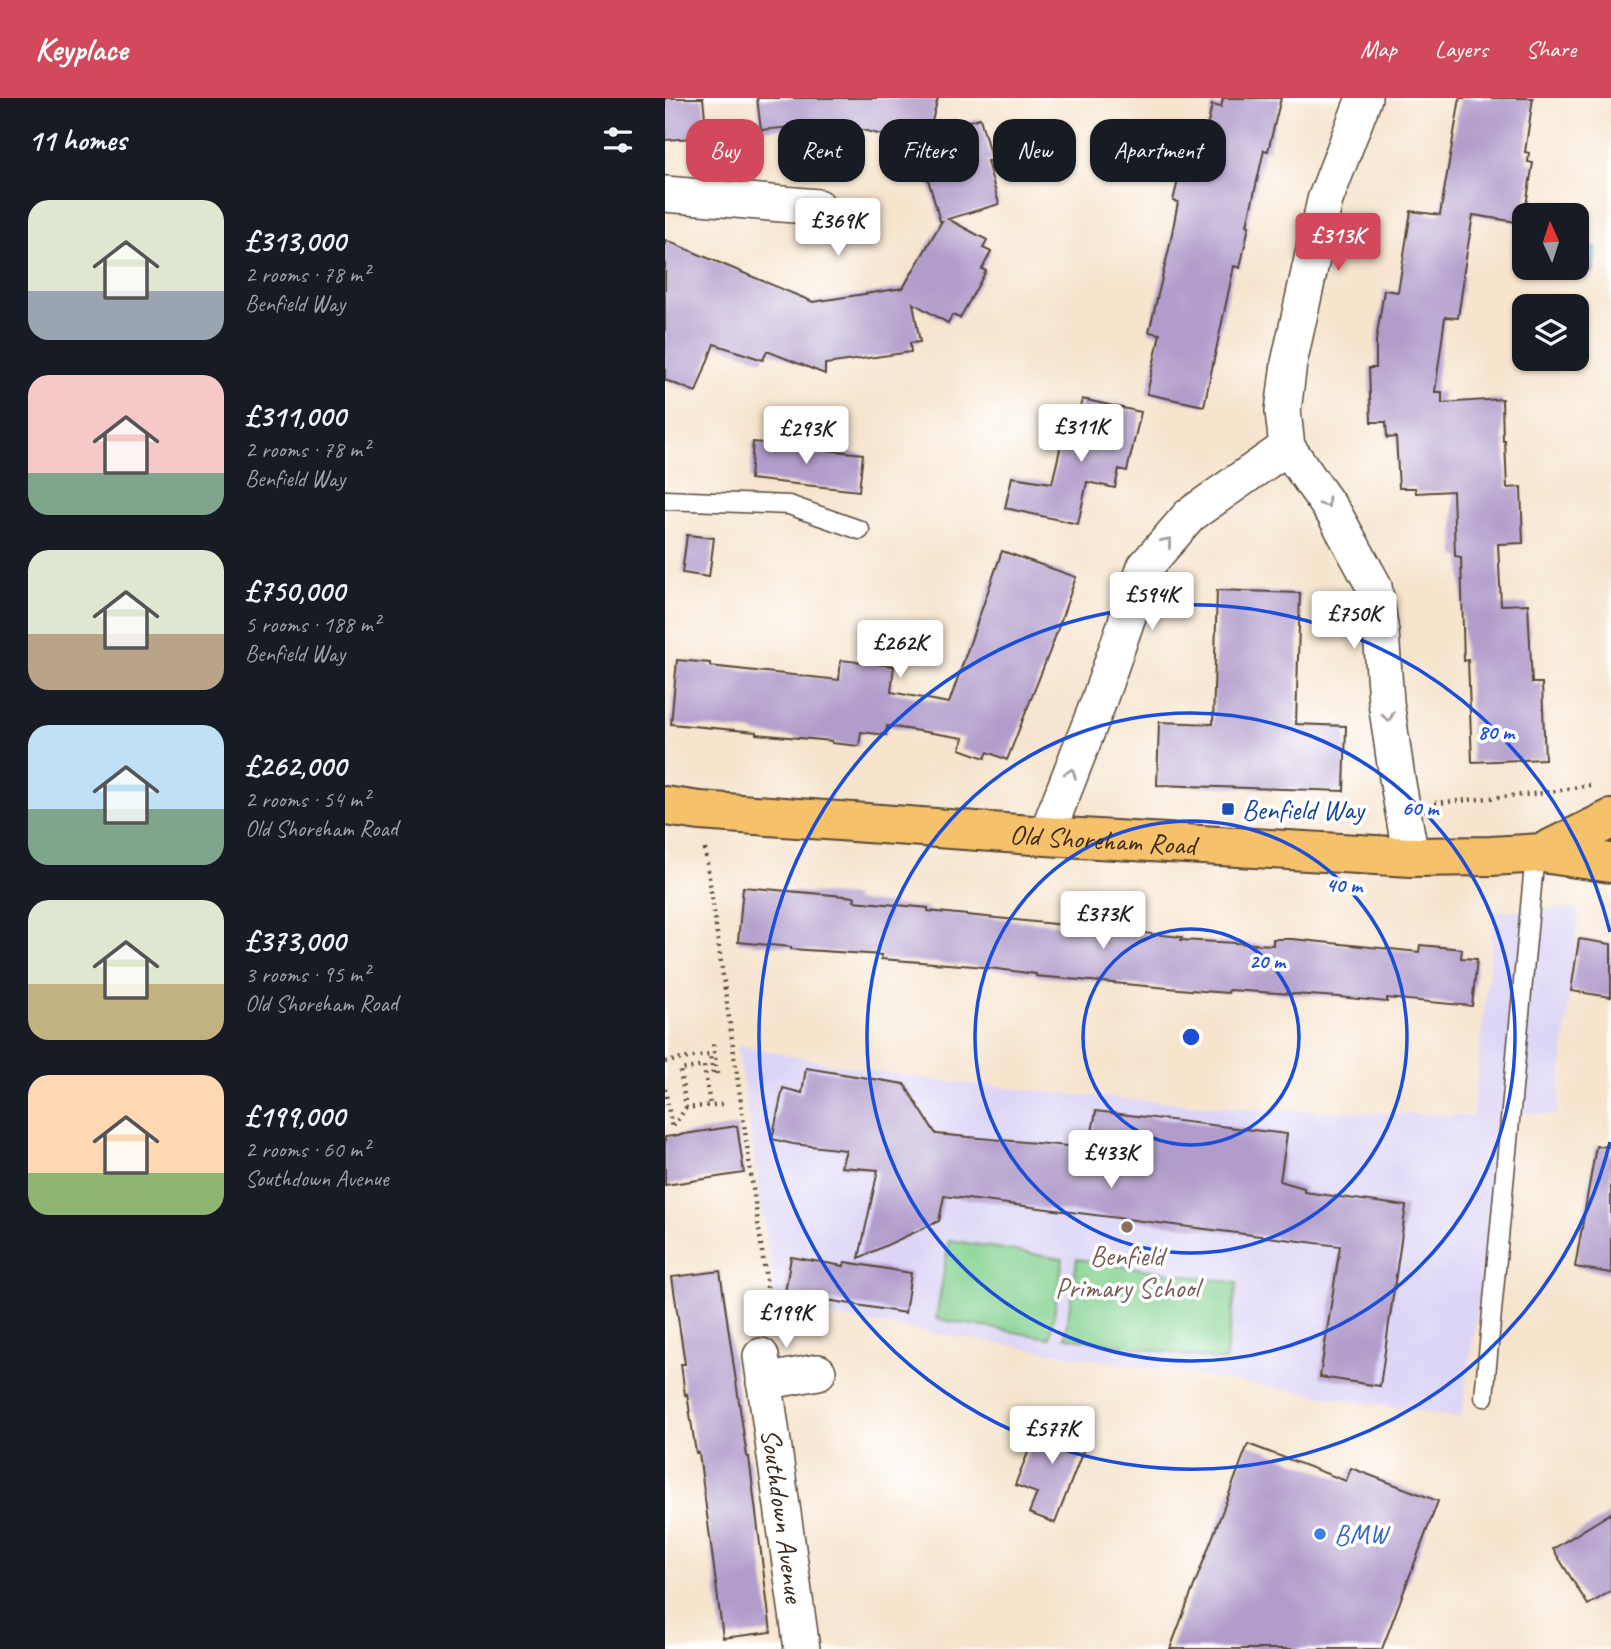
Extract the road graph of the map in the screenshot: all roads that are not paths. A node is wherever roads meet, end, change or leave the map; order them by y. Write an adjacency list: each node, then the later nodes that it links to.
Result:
1 (1364, 98): 4 (street)
2 (665, 194): 3 (street)
3 (818, 207)
4 (1287, 447): 9 (street, one-way to 4); 11 (street, one-way to 11)
5 (665, 500): 6 (lane)
6 (860, 530)
7 (683, 809): 9 (main road, Old Shoreham Road)
8 (1611, 819): 10 (main road, Old Shoreham Road)
9 (1046, 836): 11 (main road, Old Shoreham Road)
10 (1538, 853): 11 (main road, Old Shoreham Road); 12 (main road, Old Shoreham Road); 14 (lane)
11 (1411, 857)
12 (1611, 863)
13 (818, 1373): 15 (street, Southdown Avenue)
14 (1484, 1397)
15 (802, 1649)

